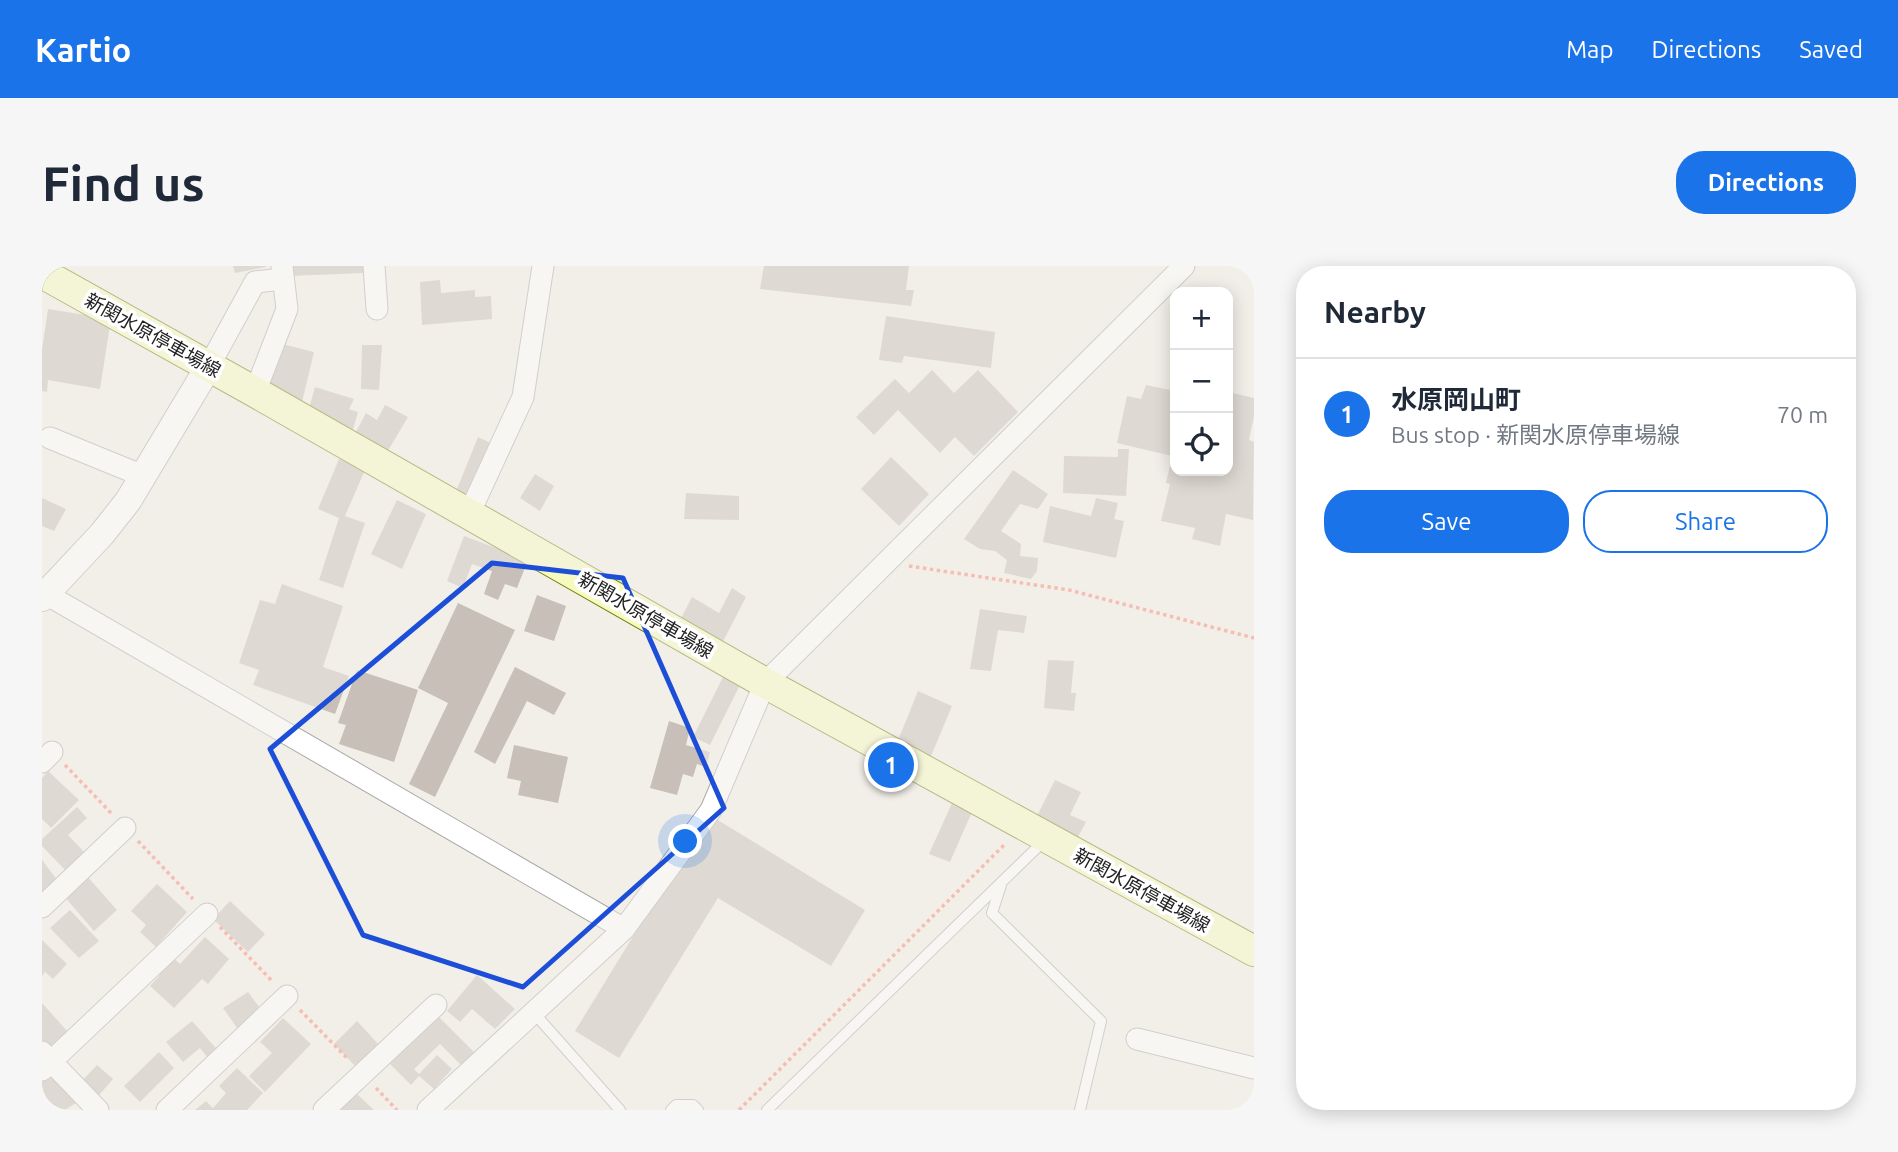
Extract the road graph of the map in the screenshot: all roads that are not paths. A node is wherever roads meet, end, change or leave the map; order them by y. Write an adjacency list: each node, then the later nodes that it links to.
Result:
1 (374, 266): 6 (street)
2 (543, 266): 11 (street)
3 (1184, 266): 13 (street)
4 (283, 272): 7 (street); 8 (street)
5 (42, 273): 7 (main road, 新関水原停車場線)
6 (377, 309)
7 (209, 366): 8 (main road, 新関水原停車場線); 10 (street)
8 (255, 392): 11 (main road, 新関水原停車場線)
9 (50, 438): 10 (street)
10 (143, 476): 12 (street)
11 (469, 514): 13 (main road, 新関水原停車場線)
12 (44, 596): 19 (street)
13 (765, 683): 15 (main road, 新関水原停車場線); 19 (street)
14 (125, 828): 17 (street)
15 (1035, 831): 16 (lane); 20 (main road, 新関水原停車場線)
16 (1002, 882): 34 (lane); 35 (lane)
17 (42, 907)
18 (207, 914): 25 (street)
19 (624, 929): 23 (street)
20 (1254, 951)
21 (287, 996): 28 (street)
22 (436, 1005): 29 (street)
23 (534, 1013): 30 (street); 31 (lane)
24 (1137, 1039): 26 (street)
25 (45, 1061): 27 (street)
26 (1254, 1068)
27 (98, 1110)
28 (167, 1110)
29 (324, 1110)
30 (428, 1110)
31 (620, 1110)
32 (671, 1110): 33 (lane)
33 (698, 1110)
34 (767, 1110)
35 (1080, 1110)

